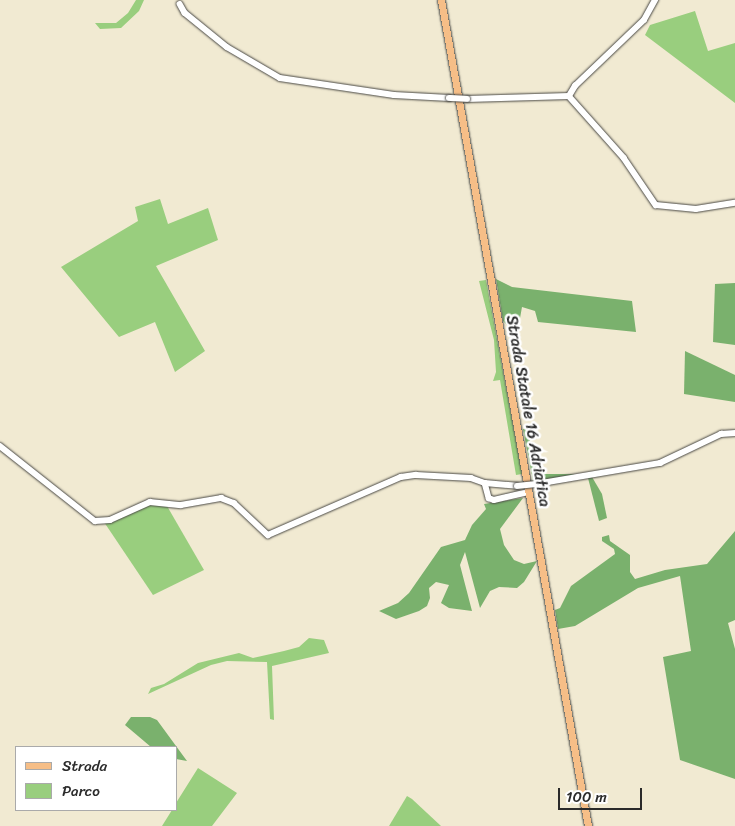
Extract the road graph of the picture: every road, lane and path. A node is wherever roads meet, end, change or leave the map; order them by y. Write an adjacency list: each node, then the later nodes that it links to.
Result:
1 (441, 0): 9 (main road, Strada Statale 16 Adriatica)
2 (655, 0): 4 (street)
3 (180, 4): 4 (street, bridge)
4 (569, 96): 5 (street)
5 (735, 203)
6 (735, 433): 8 (street, bridge)
7 (0, 446): 8 (street)
8 (485, 483): 9 (street)
9 (530, 494): 10 (main road, Strada Statale 16 Adriatica)
10 (588, 826)

